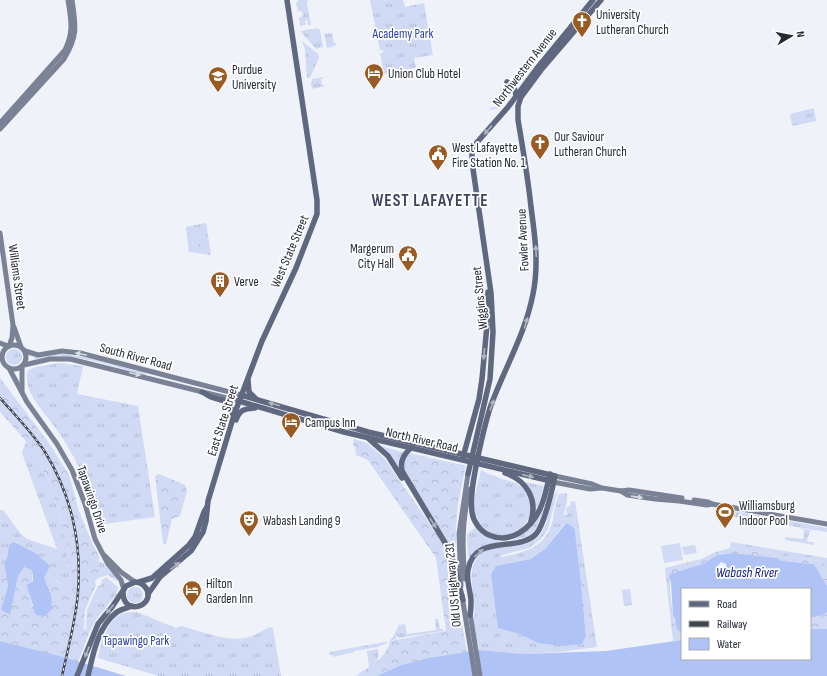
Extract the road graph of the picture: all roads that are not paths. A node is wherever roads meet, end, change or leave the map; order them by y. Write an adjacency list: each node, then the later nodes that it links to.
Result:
1 (287, 0): 16 (main road, West State Street)
2 (593, 0): 7 (main road, Northwestern Avenue)
3 (601, 0): 5 (main road, Northwestern Avenue)
4 (71, 3): 10 (main road); 11 (main road)
5 (536, 76): 9 (main road, Fowler Avenue)
6 (507, 82): 7 (main road)
7 (516, 95): 8 (main road, Northwestern Avenue)
8 (508, 107): 9 (main road); 12 (main road, Northwestern Avenue, one-way to 12)
9 (518, 114): 33 (main road, Fowler Avenue, one-way to 9)
10 (0, 123)
11 (0, 130)
12 (472, 148): 14 (main road, Wiggins Street)
13 (0, 233): 15 (main road, Williams Street)
14 (488, 274): 33 (main road, Wiggins Street); 35 (main road, one-way to 35)
15 (13, 325): 18 (main road, Williams Street); 19 (main road, Williams Street)
16 (262, 341): 23 (main road, East State Street)
17 (0, 343): 18 (main road)
18 (9, 346): 19 (main road); 20 (main road)
19 (23, 349): 21 (main road); 24 (main road, South River Road, one-way to 19)
20 (1, 356): 22 (main road)
21 (23, 366): 22 (main road); 24 (main road, South River Road, one-way to 24); 25 (main road, Tapawingo Drive)
22 (9, 368): 25 (main road, Tapawingo Drive)
23 (248, 378): 26 (main road, East State Street); 27 (main road)
24 (202, 388): 26 (main road, South River Road); 29 (main road)
25 (22, 391): 44 (main road, Tapawingo Drive)
26 (240, 398): 27 (main road, North River Road); 28 (main road, North River Road); 29 (main road, East State Street)
27 (258, 400): 32 (main road, North River Road, one-way to 27)
28 (258, 407): 30 (main road, North River Road); 31 (main road)
29 (234, 415): 31 (main road, East State Street)
30 (367, 438): 34 (main road, North River Road); 40 (main road)
31 (226, 440): 41 (main road, East State Street)
32 (417, 443): 34 (main road); 35 (main road, North River Road)
33 (478, 445): 37 (main road)
34 (411, 448): 35 (main road, North River Road); 40 (main road)
35 (463, 457): 36 (main road, North River Road); 38 (main road, North River Road)
36 (493, 468): 38 (main road, North River Road, one-way to 38); 42 (main road)
37 (471, 475): 39 (main road); 48 (main road, Old US Highway 231)
38 (552, 478): 42 (main road); 43 (main road, North River Road); 50 (main road, one-way to 38)
39 (472, 485): 42 (main road); 50 (main road, Old US Highway 231)
40 (420, 503): 48 (main road, one-way to 48)
41 (207, 507): 45 (main road, East State Street); 47 (main road, East State Street, one-way to 41)
42 (530, 523)
43 (827, 524)
44 (104, 556): 45 (main road, Tapawingo Drive); 46 (main road, Tapawingo Drive)
45 (137, 582): 46 (main road); 47 (main road)
46 (124, 591): 49 (main road); 51 (main road, one-way to 51)
47 (148, 594): 49 (main road)
48 (463, 600): 50 (main road, Old US Highway 231)
49 (132, 606): 51 (main road)
50 (469, 619): 54 (main road, Old US Highway 231); 55 (main road, Old US Highway 231)
51 (99, 629): 52 (main road, one-way to 52); 53 (main road)
52 (77, 676)
53 (88, 676)
54 (475, 676)
55 (480, 676)

